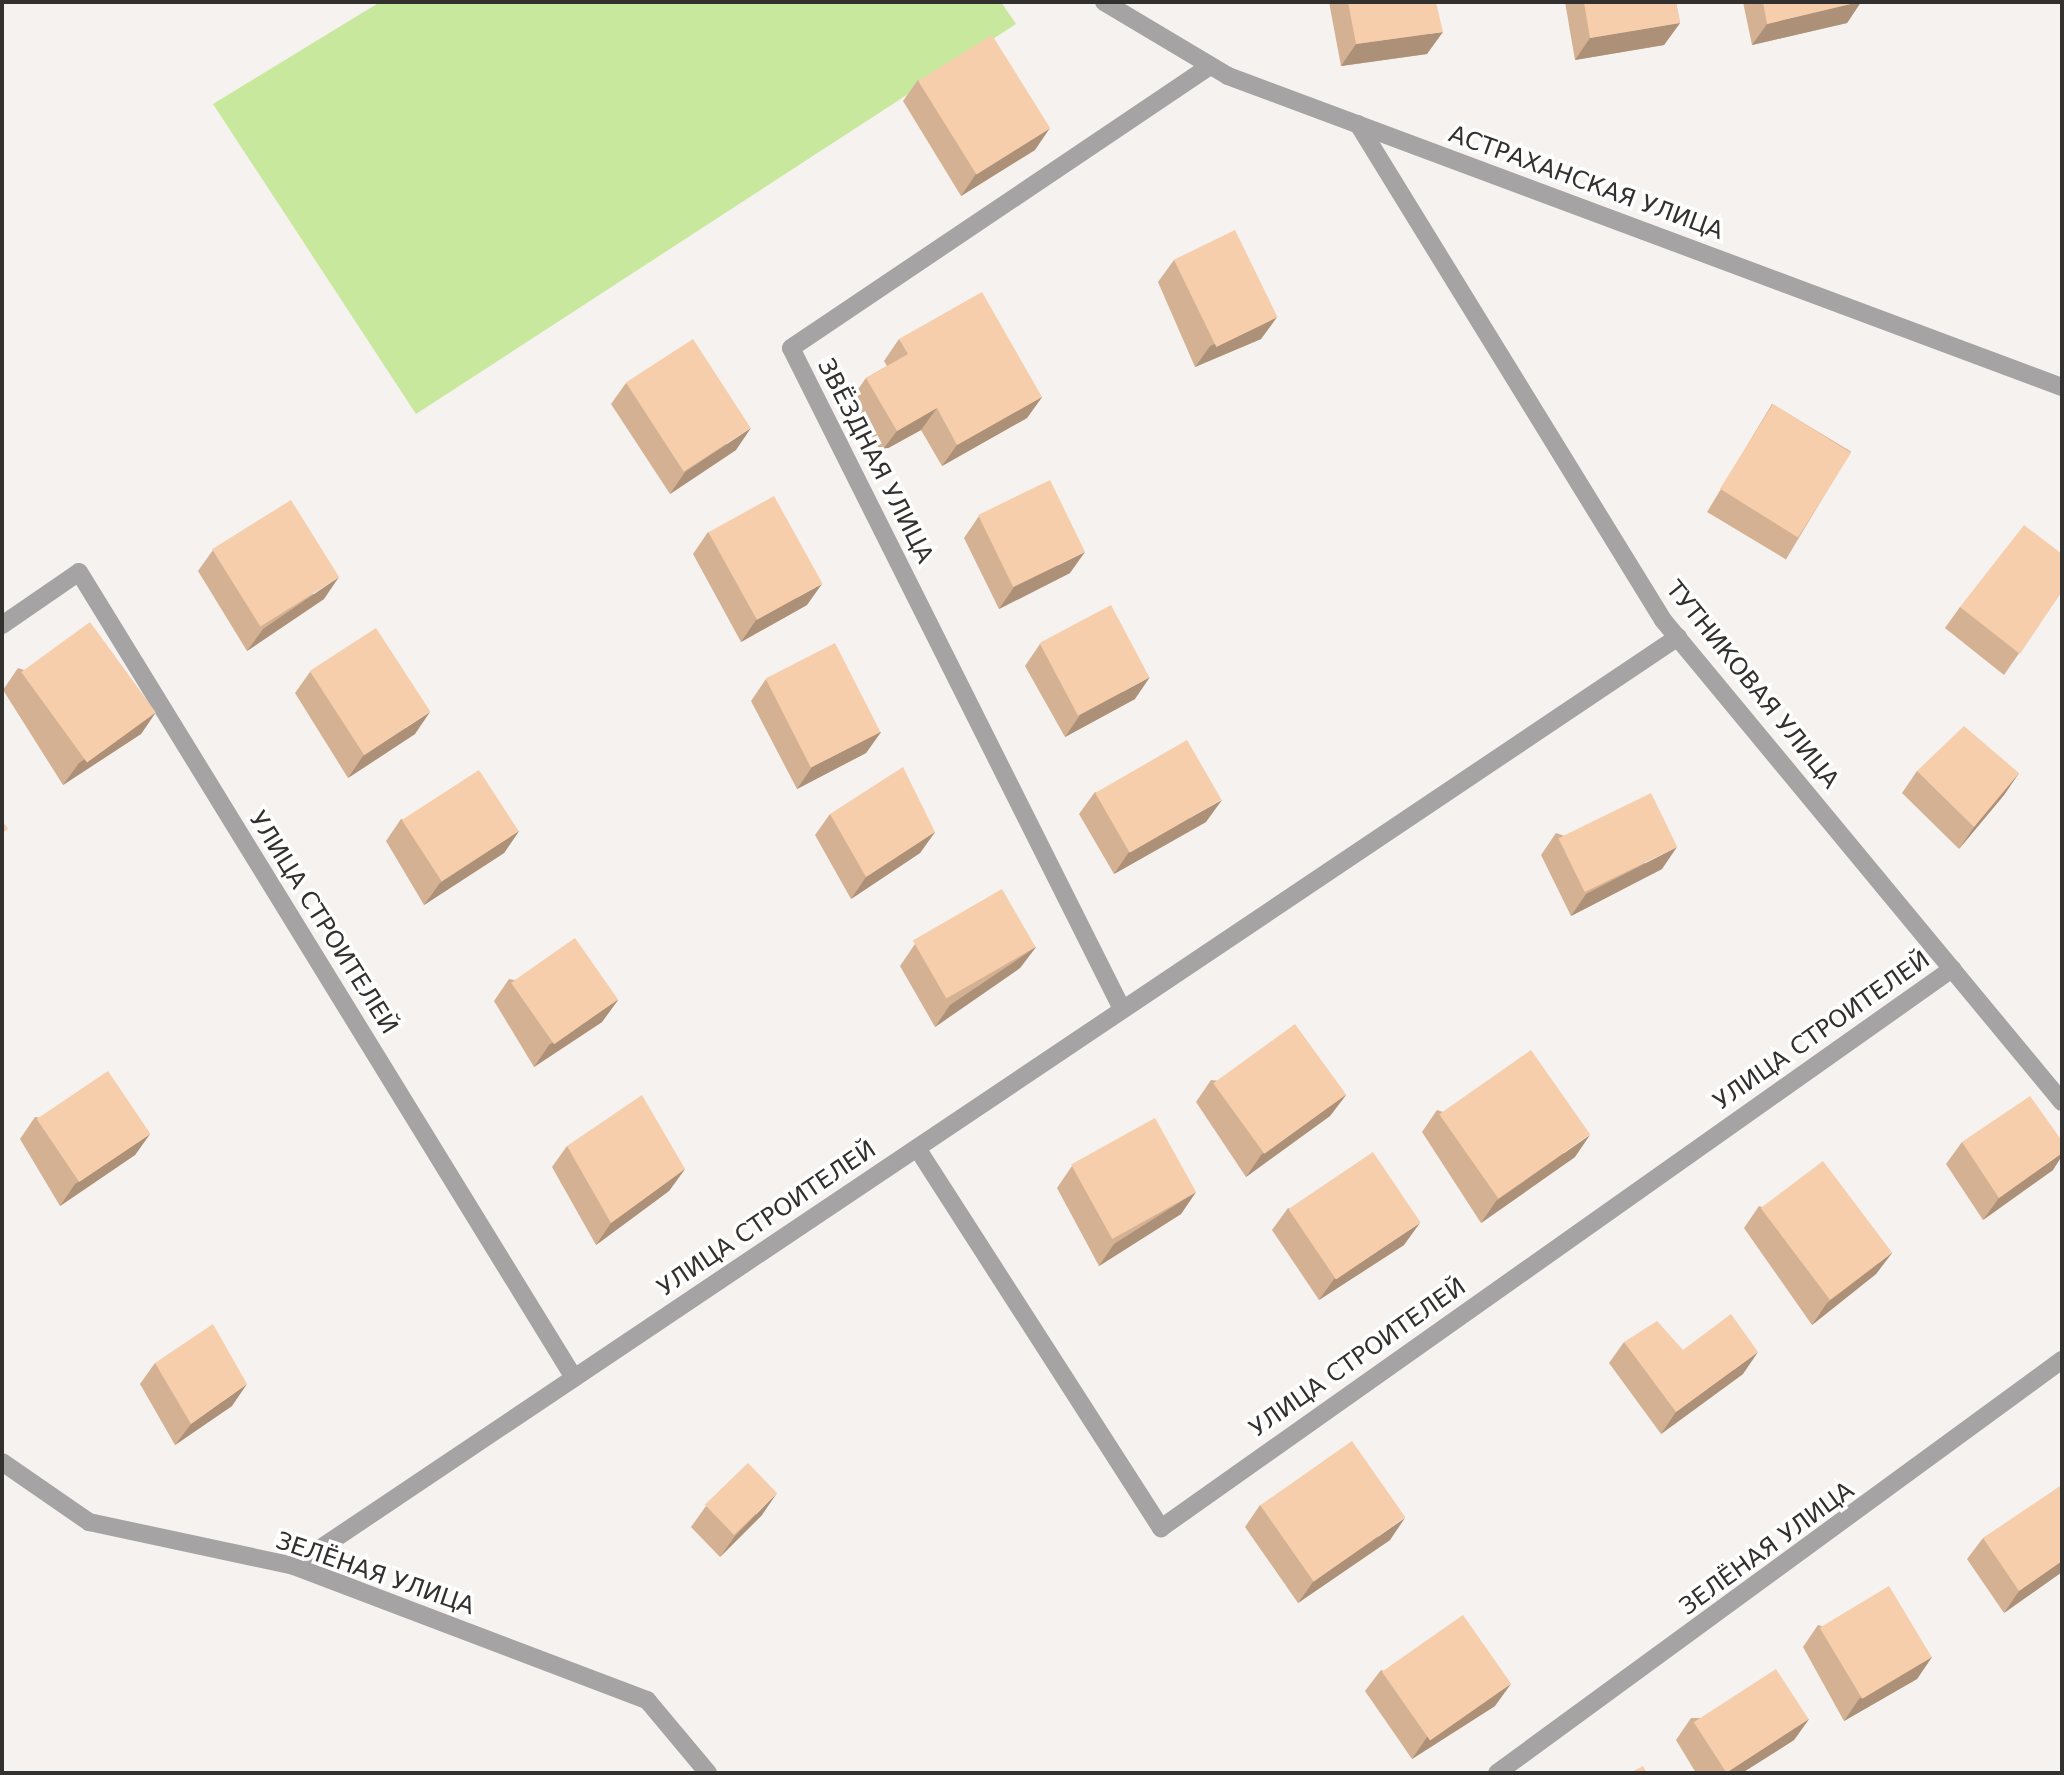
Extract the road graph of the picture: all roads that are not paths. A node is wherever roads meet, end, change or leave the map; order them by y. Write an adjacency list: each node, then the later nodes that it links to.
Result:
1 (1104, 2): 2 (street, АСТРАХАНСКАЯ УЛИЦА)
2 (1210, 66): 3 (street, АСТРАХАНСКАЯ УЛИЦА); 8 (street, ЗВЁЗДНАЯ УЛИЦА)
3 (1358, 124): 4 (street, АСТРАХАНСКАЯ УЛИЦА); 6 (street, ТУТНИКОВАЯ УЛИЦА)
4 (2062, 387)
5 (2, 625): 12 (street, УЛИЦА СТРОИТЕЛЕЙ)
6 (1678, 637): 7 (street, ТУТНИКОВАЯ УЛИЦА); 8 (street, УЛИЦА СТРОИТЕЛЕЙ)
7 (1952, 969): 9 (street, ТУТНИКОВАЯ УЛИЦА); 10 (street, УЛИЦА СТРОИТЕЛЕЙ)
8 (1122, 1009): 10 (street, УЛИЦА СТРОИТЕЛЕЙ)
9 (2062, 1102)
10 (917, 1148): 12 (street, УЛИЦА СТРОИТЕЛЕЙ)
11 (2062, 1360): 16 (street, ЗЕЛЁНАЯ УЛИЦА)
12 (574, 1378): 14 (street, УЛИЦА СТРОИТЕЛЕЙ)
13 (2, 1462): 14 (street, ЗЕЛЁНАЯ УЛИЦА)
14 (294, 1566): 15 (street, ЗЕЛЁНАЯ УЛИЦА)
15 (708, 1773)
16 (1497, 1773)

